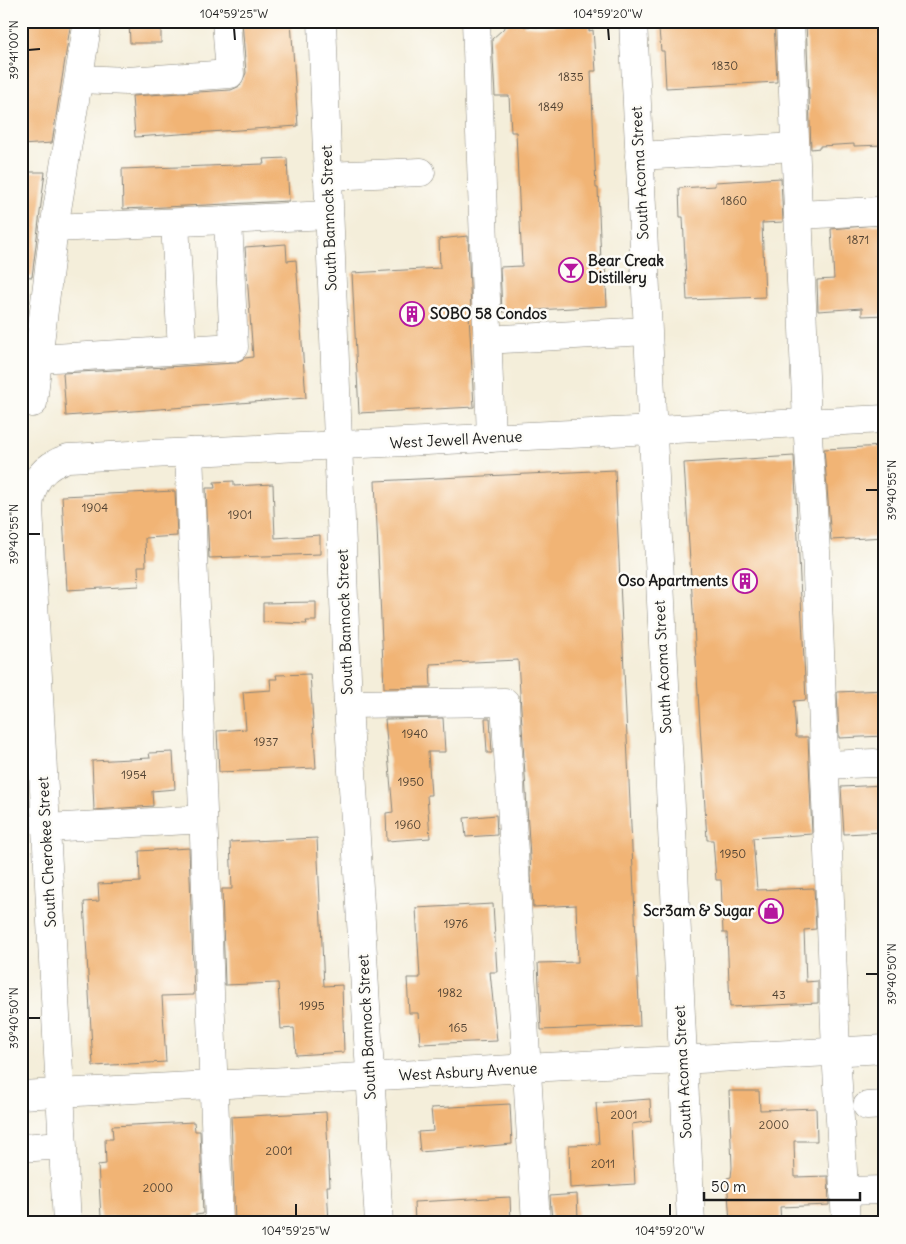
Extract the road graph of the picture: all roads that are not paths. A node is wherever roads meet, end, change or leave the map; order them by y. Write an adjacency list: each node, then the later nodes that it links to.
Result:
1 (88, 21): 7 (street)
2 (226, 21): 7 (street)
3 (322, 21): 11 (street, South Bannock Street)
4 (476, 21): 26 (street)
5 (634, 21): 9 (street, South Acoma Street)
6 (790, 21): 8 (street)
7 (79, 79): 17 (street)
8 (795, 147): 9 (street); 14 (street)
9 (639, 156): 18 (street, South Acoma Street)
10 (421, 172): 11 (street)
11 (327, 176): 13 (street, South Bannock Street)
12 (877, 211): 14 (street)
13 (329, 215): 15 (street); 27 (street, South Bannock Street)
14 (798, 215): 24 (street)
15 (228, 220): 16 (street); 20 (street)
16 (175, 223): 17 (street); 20 (street)
17 (54, 228): 21 (street)
18 (647, 331): 19 (street); 25 (street, South Acoma Street)
19 (503, 339)
20 (182, 350): 21 (street)
21 (38, 359): 22 (street)
22 (33, 403)
23 (885, 419): 24 (street, West Jewell Avenue)
24 (808, 423): 25 (street, West Jewell Avenue); 32 (street)
25 (652, 430): 26 (street, West Jewell Avenue); 37 (street, South Acoma Street)
26 (491, 438): 27 (street, West Jewell Avenue)
27 (337, 446): 28 (street, West Jewell Avenue); 30 (street, South Bannock Street)
28 (189, 452): 29 (street, West Jewell Avenue); 40 (street)
29 (28, 485): 34 (street, South Cherokee Street)
30 (348, 704): 38 (street); 39 (street, South Bannock Street)
31 (874, 762): 32 (street)
32 (825, 766): 36 (street)
33 (189, 820): 34 (street)
34 (46, 828): 41 (street, South Cherokee Street)
35 (885, 1049): 36 (street, West Asbury Avenue)
36 (836, 1051): 37 (street, West Asbury Avenue); 46 (street)
37 (683, 1060): 38 (street, West Asbury Avenue); 51 (street, South Acoma Street)
38 (528, 1068): 39 (street, West Asbury Avenue); 50 (street)
39 (370, 1077): 40 (street, West Asbury Avenue); 49 (street, South Bannock Street)
40 (212, 1085): 41 (street, West Asbury Avenue); 48 (street)
41 (59, 1093): 42 (street, West Asbury Avenue); 43 (street, South Cherokee Street)
42 (21, 1095)
43 (62, 1145): 44 (street); 47 (street, South Cherokee Street)
44 (21, 1148)
45 (885, 1190): 46 (street)
46 (844, 1191): 52 (street)
47 (67, 1223)
48 (219, 1223)
49 (379, 1223)
50 (536, 1223)
51 (692, 1223)
52 (846, 1223)

